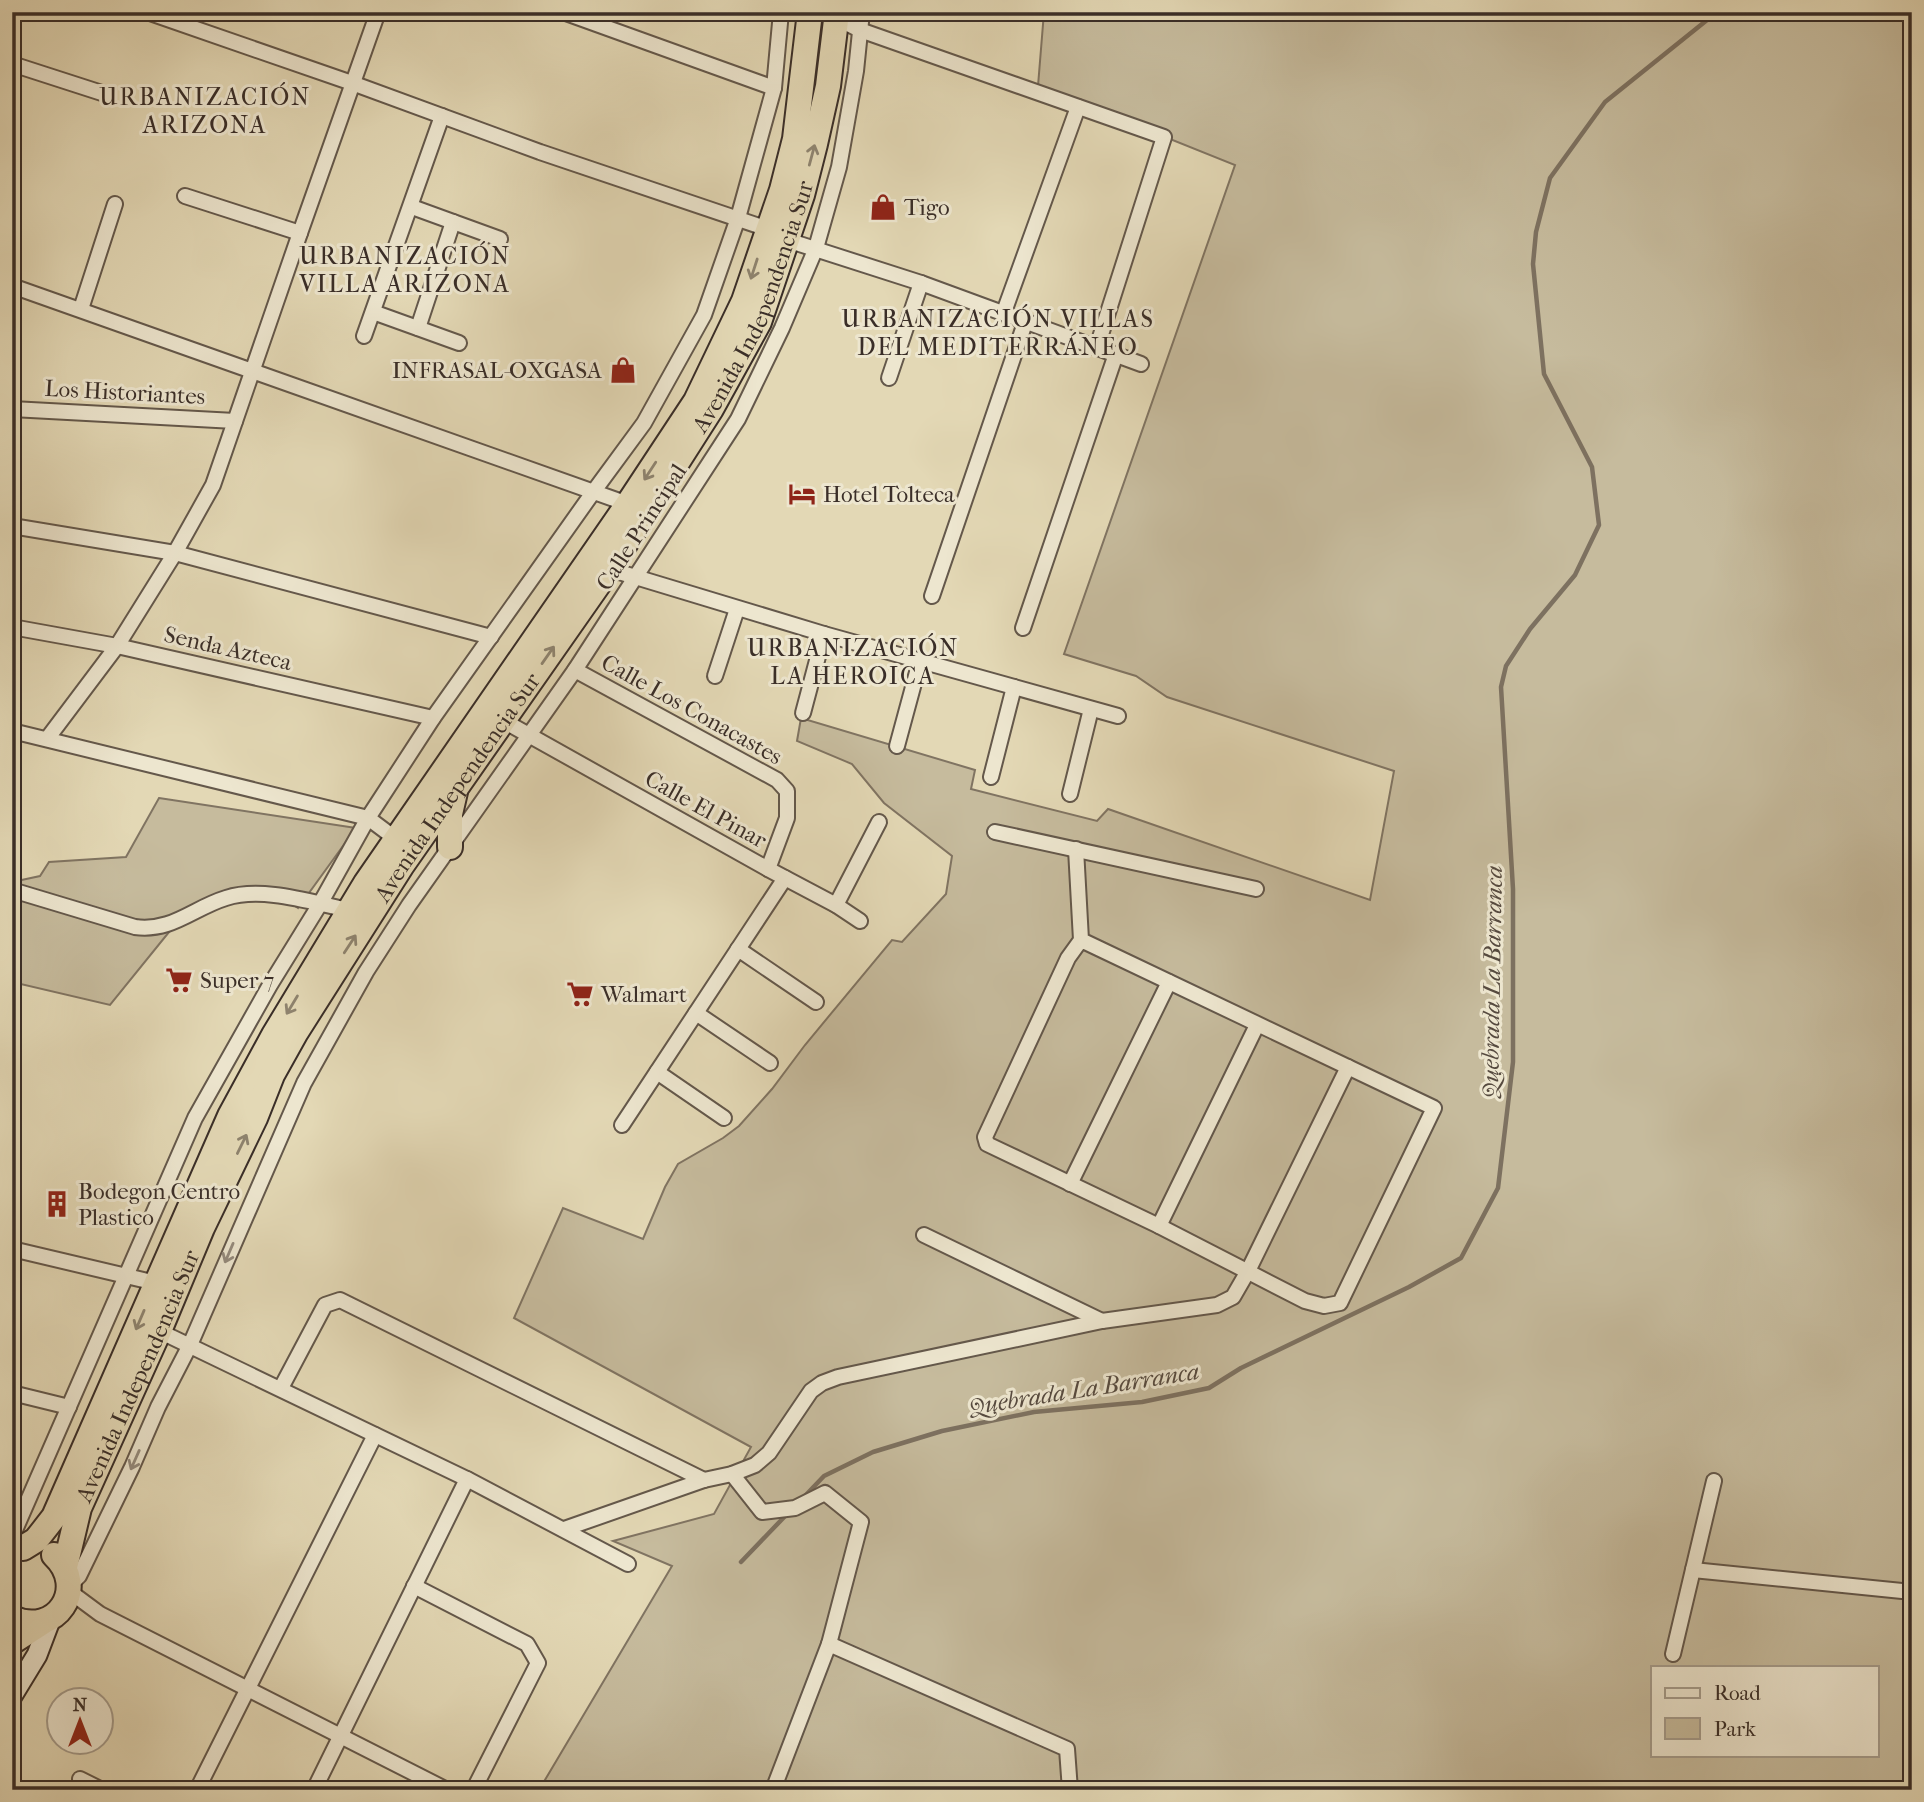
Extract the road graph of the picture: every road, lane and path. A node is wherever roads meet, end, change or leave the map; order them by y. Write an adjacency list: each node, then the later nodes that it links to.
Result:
1 (147, 12): 10 (street)
2 (379, 12): 10 (street)
3 (564, 12): 11 (street)
4 (781, 12): 11 (street)
5 (810, 12): 21 (highway, Avenida Independencia Sur)
6 (862, 12): 8 (street, Calle Principal)
7 (836, 15): 8 (street); 21 (highway, Avenida Independencia Sur, one-way to 7)
8 (860, 30): 13 (street); 23 (street, Calle Principal)
9 (12, 64): 12 (street)
10 (352, 83): 14 (street); 20 (street)
11 (774, 88): 18 (street)
12 (108, 95)
13 (1078, 107): 28 (street); 33 (street)
14 (442, 116): 17 (street); 18 (street)
15 (185, 196): 20 (street)
16 (115, 204): 26 (street)
17 (412, 207): 19 (street); 27 (street)
18 (738, 218): 21 (street); 40 (street)
19 (453, 222): 22 (street); 30 (street)
20 (300, 233): 36 (street)
21 (777, 234): 23 (street); 41 (highway, Avenida Independencia Sur, one-way to 41); 44 (highway, Avenida Independencia Sur)
22 (500, 239)
23 (816, 248): 24 (street); 45 (street, Calle Principal)
24 (922, 283): 28 (street); 37 (street)
25 (12, 286): 26 (street)
26 (81, 309): 36 (street)
27 (373, 312): 30 (street); 31 (street)
28 (1004, 312): 29 (street)
29 (1026, 320): 33 (street); 46 (street)
30 (418, 328): 32 (street)
31 (365, 336)
32 (459, 343)
33 (1097, 347): 34 (street)
34 (1116, 354): 35 (street); 49 (street)
35 (1141, 363)
36 (253, 370): 39 (street); 40 (street)
37 (889, 377)
38 (12, 409): 39 (street, Los Historiantes)
39 (235, 421): 43 (street)
40 (594, 491): 41 (street); 51 (street)
41 (628, 504): 72 (highway, Avenida Independencia Sur)
42 (12, 526): 43 (street)
43 (175, 553): 51 (street); 52 (street)
44 (609, 569): 45 (street, Calle Principal); 61 (highway, Avenida Independencia Sur, one-way to 44)
45 (635, 578): 47 (street, Calle Principal); 54 (street, Calle Principal)
46 (932, 596)
47 (737, 609): 50 (street, Calle Principal); 55 (street)
48 (12, 627): 52 (street, Senda Azteca)
49 (1023, 628)
50 (824, 634): 53 (street, Calle Principal); 58 (street)
51 (491, 637): 60 (street)
52 (117, 646): 60 (street, Senda Azteca); 64 (street)
53 (919, 661): 56 (street, Calle Principal); 65 (street)
54 (575, 670): 63 (street, Calle Principal); 75 (street, Calle Los Conacastes)
55 (715, 676)
56 (1014, 687): 57 (street, Calle Principal); 66 (street)
57 (1091, 709): 59 (street, Calle Principal); 68 (street)
58 (803, 713)
59 (1118, 716)
60 (433, 718): 69 (street)
61 (502, 720): 63 (street, Calle El Pinar); 67 (highway, Avenida Independencia Sur)
62 (12, 731): 64 (street)
63 (529, 736): 73 (street, Calle Principal); 75 (street, Calle El Pinar)
64 (47, 739): 69 (street)
65 (897, 746)
66 (991, 777)
67 (457, 783): 73 (highway); 104 (highway, Avenida Independencia Sur, one-way to 67)
68 (1070, 793)
69 (368, 818): 72 (street); 79 (street)
70 (879, 822): 80 (street)
71 (995, 832): 74 (street)
72 (396, 839): 81 (highway, Avenida Independencia Sur)
73 (450, 847): 105 (street, Calle Principal, one-way to 105)
74 (1076, 849): 78 (street); 83 (street)
75 (768, 869): 76 (street, Calle El Pinar)
76 (785, 878): 80 (street, Calle El Pinar); 84 (street)
77 (12, 890): 79 (street)
78 (1256, 890)
79 (320, 904): 81 (street); 90 (street)
80 (836, 905): 82 (street, Calle El Pinar)
81 (349, 910): 93 (highway, Avenida Independencia Sur, one-way to 93)
82 (860, 921)
83 (1081, 940): 85 (street); 96 (street)
84 (738, 949): 86 (street); 87 (street)
85 (1168, 982): 88 (street); 96 (street)
86 (816, 1002)
87 (696, 1013): 89 (street); 92 (street)
88 (1257, 1025): 91 (street); 97 (street)
89 (770, 1063)
90 (226, 1064): 93 (street); 101 (street)
91 (1348, 1067): 100 (street); 100 (street)
92 (657, 1072): 94 (street); 95 (street)
93 (247, 1083): 102 (highway, Avenida Independencia Sur)
94 (724, 1118)
95 (622, 1125)
96 (1070, 1184): 97 (street)
97 (1159, 1226): 100 (street)
98 (924, 1235): 103 (street)
99 (12, 1249): 101 (street)
100 (1248, 1271): 103 (street)
101 (127, 1275): 102 (street); 108 (street)
102 (156, 1283): 115 (highway, Avenida Independencia Sur, one-way to 115)
103 (1102, 1321): 110 (street)
104 (159, 1331): 105 (street); 120 (highway, Avenida Independencia Sur)
105 (190, 1345): 106 (street); 120 (street, Calle Principal, one-way to 120)
106 (281, 1388): 109 (street); 112 (street)
107 (12, 1393): 108 (street)
108 (69, 1406): 115 (street)
109 (375, 1435): 111 (street); 126 (street)
110 (732, 1474): 112 (street); 124 (street)
111 (467, 1479): 114 (street); 118 (street)
112 (704, 1480): 114 (street)
113 (1714, 1481): 117 (street)
114 (564, 1529): 116 (street)
115 (16, 1546): 120 (highway)
116 (628, 1564)
117 (1693, 1570): 119 (street); 125 (street)
118 (414, 1586): 128 (street); 135 (street)
119 (1912, 1592)
120 (60, 1599): 121 (street); 121 (street); 122 (highway); 123 (highway); 127 (street)
121 (100, 1614): 126 (street)
122 (12, 1618)
123 (12, 1642)
124 (829, 1644): 136 (street); 137 (street)
125 (1674, 1654)
126 (247, 1688): 128 (street); 132 (street)
127 (12, 1696)
128 (341, 1735): 130 (street); 133 (street)
129 (80, 1779): 131 (street)
130 (429, 1786): 134 (street)
131 (102, 1790)
132 (197, 1790)
133 (314, 1790)
134 (447, 1790)
135 (471, 1790)
136 (773, 1790)
137 (1070, 1790)

